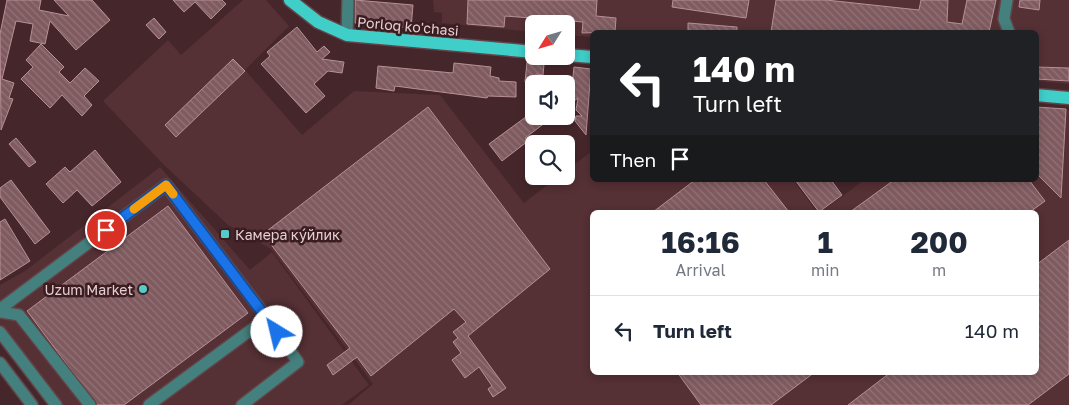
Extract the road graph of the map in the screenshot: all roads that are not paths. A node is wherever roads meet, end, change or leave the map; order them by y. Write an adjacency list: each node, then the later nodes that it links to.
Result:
1 (290, 0): 5 (main road, Porloq ko'chasi)
2 (348, 0): 5 (street)
3 (1007, 0): 4 (street)
4 (1008, 30)
5 (347, 35): 6 (main road, Porloq ko'chasi)
6 (525, 51)
7 (575, 55): 8 (main road)
8 (590, 57)
9 (1039, 95): 10 (main road)
10 (1069, 98)
11 (0, 310): 12 (street); 17 (street)
12 (266, 318): 18 (street); 19 (street)
13 (0, 332): 16 (street)
14 (0, 363): 15 (street)
15 (32, 405)
16 (56, 405)
17 (90, 405)
18 (149, 405)
19 (242, 405)

